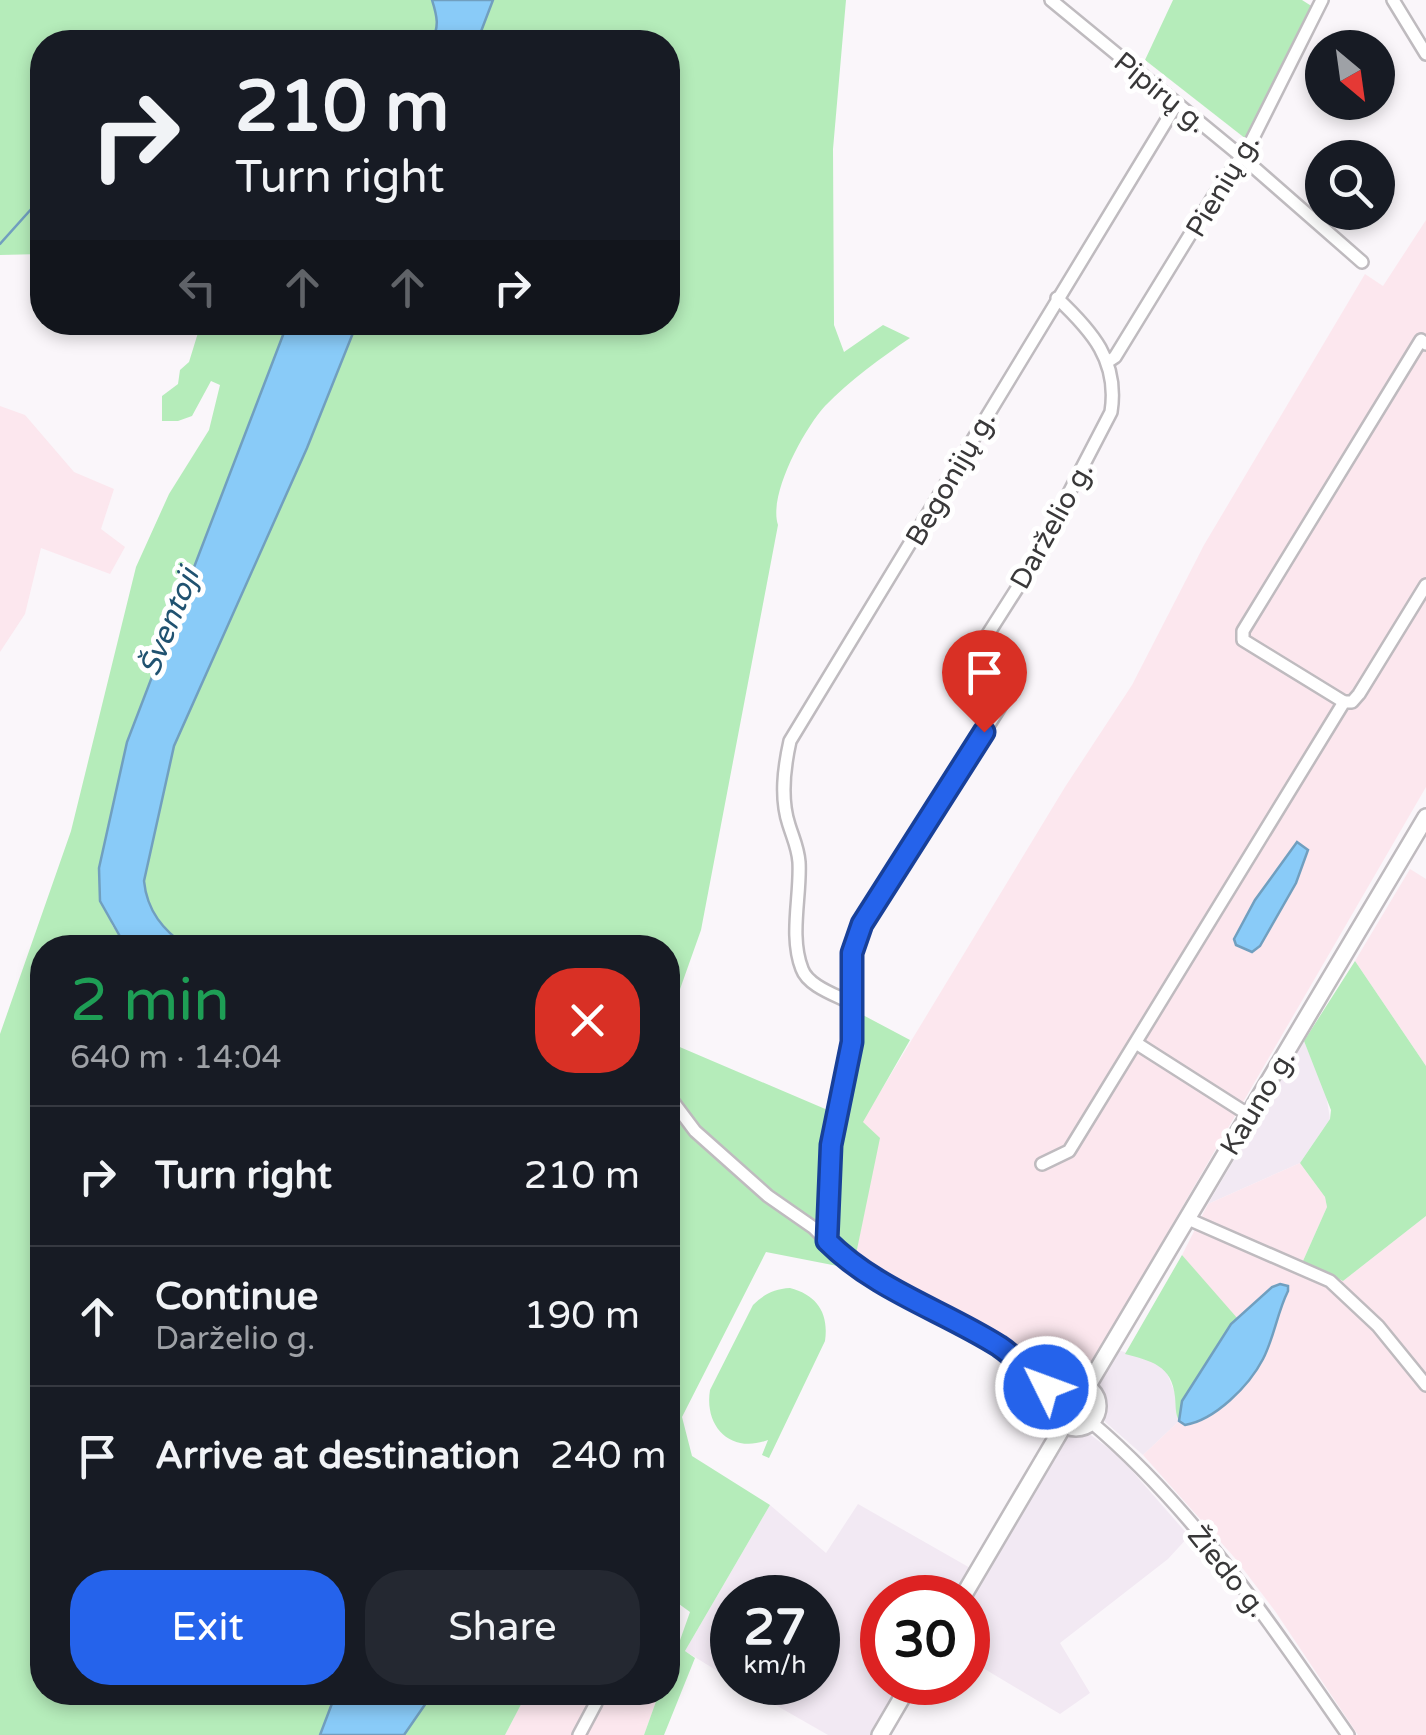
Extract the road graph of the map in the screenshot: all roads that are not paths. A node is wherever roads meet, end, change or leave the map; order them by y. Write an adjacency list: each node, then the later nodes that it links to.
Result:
1 (1050, 0): 5 (street, Pipirų g.)
2 (1322, 0): 6 (street, Pienių g.)
3 (1392, 0): 4 (street)
4 (1426, 54)
5 (1176, 105): 6 (street, Pipirų g.); 8 (street, Begonijų g.)
6 (1242, 157): 7 (street, Pipirų g.); 10 (street, Pienių g.)
7 (1362, 262)
8 (1058, 298): 10 (street); 14 (street, Begonijų g.)
9 (1426, 344): 12 (street)
10 (1109, 361): 14 (street, Darželio g.)
11 (1426, 585): 12 (street)
12 (1344, 702): 15 (street)
13 (1426, 817): 17 (main road, Kauno g.)
14 (851, 1003): 20 (street)
15 (1136, 1043): 17 (street); 18 (street)
16 (680, 1111): 20 (street)
17 (1249, 1115): 19 (main road, Kauno g.)
18 (1042, 1164)
19 (1188, 1218): 21 (street); 22 (main road, Kauno g.)
20 (827, 1241): 23 (street)
21 (1426, 1385)
22 (1087, 1388): 23 (main road); 24 (main road)
23 (1057, 1394): 25 (main road)
24 (1091, 1422): 25 (main road); 31 (street, Žiedo g.)
25 (1064, 1425): 26 (main road)
26 (976, 1575)
27 (595, 1705): 29 (street)
28 (898, 1705): 30 (main road)
29 (579, 1735)
30 (880, 1735)
31 (1348, 1735)

